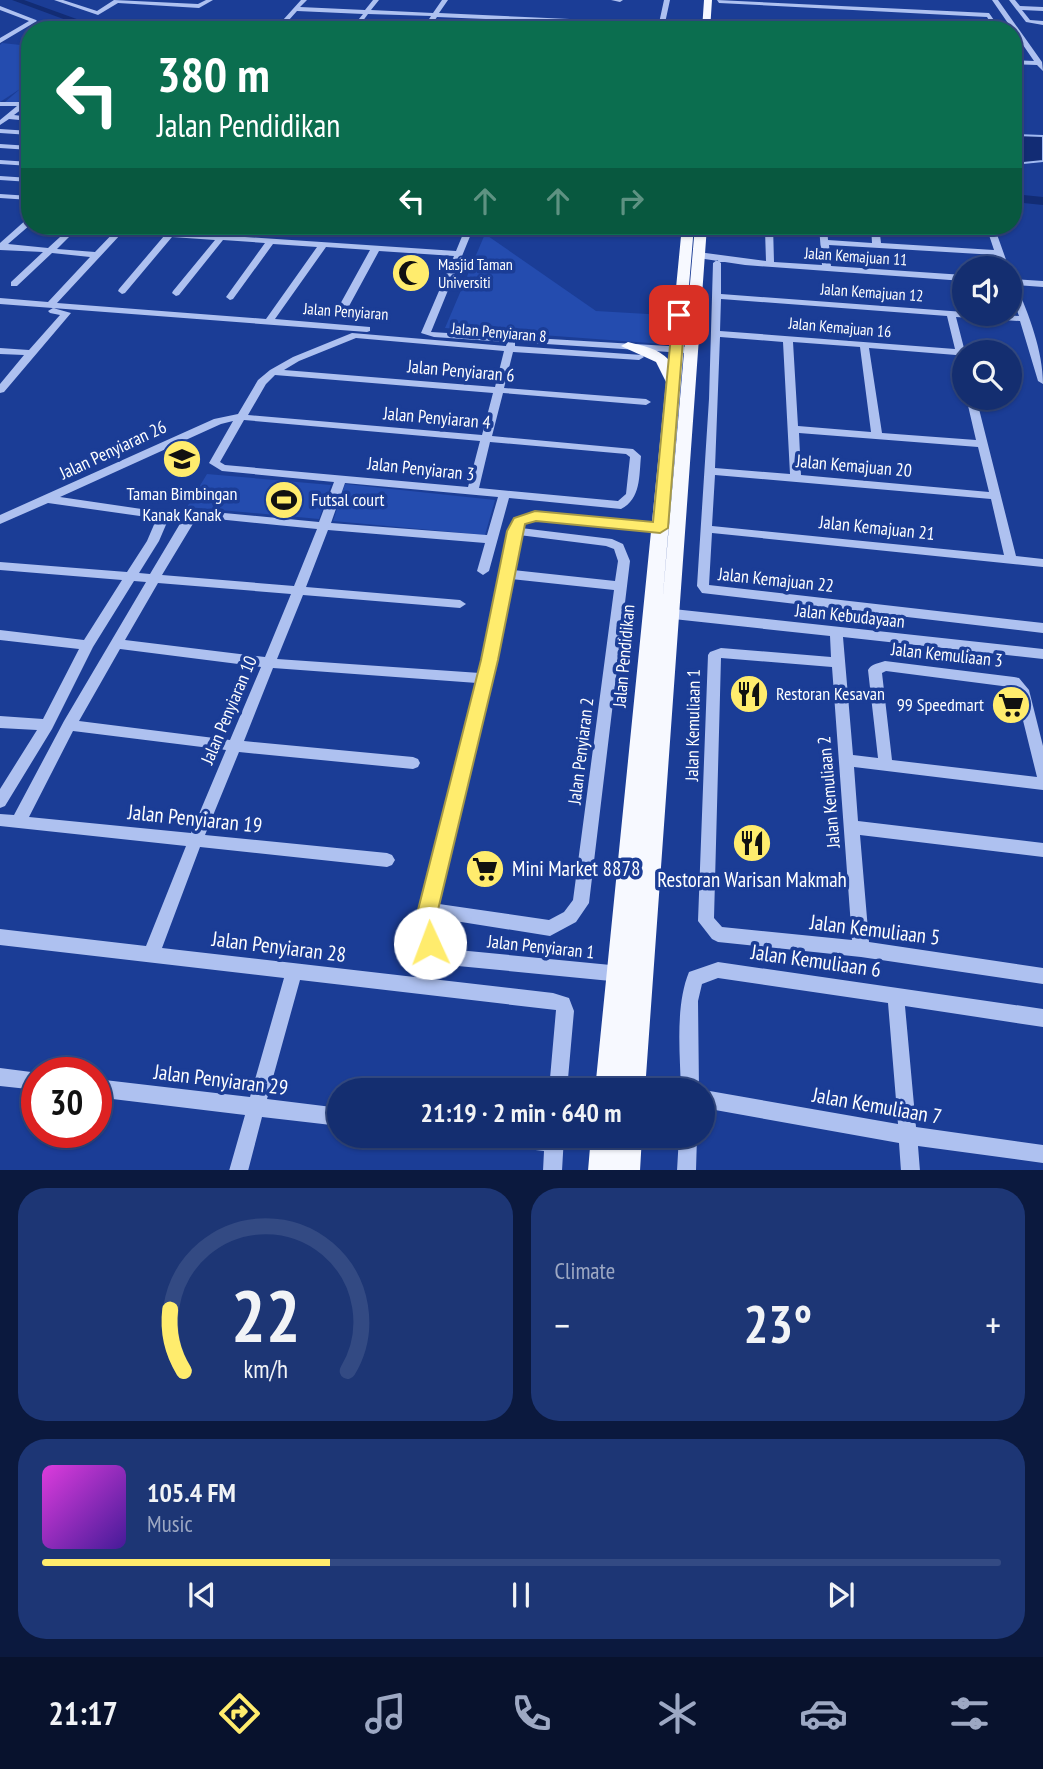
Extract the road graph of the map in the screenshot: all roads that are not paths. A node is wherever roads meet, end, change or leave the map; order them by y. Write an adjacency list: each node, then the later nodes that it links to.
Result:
1 (57, 0): 14 (street)
2 (117, 0): 14 (street); 16 (street)
3 (210, 0): 16 (street)
4 (304, 0): 19 (street)
5 (376, 0): 22 (street)
6 (445, 0): 23 (street)
7 (614, 0): 8 (street)
8 (620, 0)
9 (667, 0): 29 (street)
10 (708, 0): 30 (main road)
11 (850, 0): 17 (street)
12 (995, 0): 34 (street)
13 (1012, 0): 18 (street)
14 (68, 1)
15 (719, 1): 17 (street); 31 (main road)
16 (161, 2)
17 (852, 8): 32 (street); 33 (street)
18 (1018, 8): 20 (street); 35 (street)
19 (296, 9): 22 (street); 25 (street)
20 (1043, 9)
21 (1, 10): 24 (street)
22 (367, 11): 23 (street); 26 (street)
23 (435, 15): 27 (street); 28 (street)
24 (34, 21)
25 (285, 21)
26 (360, 21)
27 (431, 21)
28 (548, 21)
29 (663, 21)
30 (706, 21)
31 (717, 21)
32 (856, 21)
33 (993, 21)
34 (1009, 21)
35 (1043, 23)
36 (21, 29): 40 (street)
37 (1022, 30): 38 (street)
38 (1043, 30)
39 (1022, 40): 43 (street)
40 (0, 41)
41 (1022, 59): 42 (street)
42 (1024, 62): 43 (street)
43 (1041, 66)
44 (21, 103): 45 (street)
45 (0, 104)
46 (21, 108): 47 (street)
47 (8, 117): 48 (street); 49 (street)
48 (21, 118)
49 (0, 123)
50 (0, 131): 51 (street)
51 (21, 132)
52 (0, 146): 53 (street)
53 (21, 147)
54 (0, 162): 55 (street)
55 (21, 163)
56 (21, 172): 58 (street)
57 (0, 178): 58 (street)
58 (14, 179): 59 (street)
59 (21, 179)
60 (2, 198): 61 (street)
61 (21, 198)
62 (21, 228): 78 (street)
63 (66, 235): 81 (street)
64 (116, 235): 84 (street)
65 (169, 235): 95 (street)
66 (183, 235): 74 (street)
67 (466, 235): 83 (street)
68 (687, 235): 106 (main road, Jalan Pendidikan)
69 (700, 235): 86 (main road, Jalan Pendidikan)
70 (769, 235): 89 (street)
71 (824, 235): 76 (street)
72 (876, 235): 79 (street)
73 (994, 235): 82 (street)
74 (221, 238): 75 (street); 96 (street)
75 (271, 241): 77 (street); 98 (street)
76 (824, 242): 79 (street); 90 (street)
77 (323, 245): 80 (street); 108 (street)
78 (0, 246): 81 (street)
79 (877, 246): 82 (street)
80 (376, 248): 83 (street); 102 (street)
81 (49, 250): 84 (street); 93 (street)
82 (1000, 253): 85 (street)
83 (460, 254): 109 (street)
84 (98, 255): 100 (street)
85 (1001, 256)
86 (697, 259): 87 (street, Jalan Kemajuan 11); 88 (street, Jalan Kemajuan 11); 116 (main road, Jalan Pendidikan)
87 (716, 262): 88 (street, Jalan Kemajuan 11); 97 (street, Jalan Kemajuan 22)
88 (745, 262): 89 (street, Jalan Kemajuan 11)
89 (770, 264): 90 (street, Jalan Kemajuan 11)
90 (827, 268): 91 (street, Jalan Kemajuan 11)
91 (952, 277)
92 (1022, 283): 94 (street)
93 (14, 284)
94 (1043, 284)
95 (122, 291)
96 (176, 293)
97 (718, 296): 104 (street, Jalan Kemajuan 12); 110 (street, Jalan Kemajuan 22)
98 (230, 297)
99 (0, 301): 100 (street, Jalan Penyiaran)
100 (51, 304): 108 (street, Jalan Penyiaran)
101 (0, 308): 103 (street)
102 (343, 308)
103 (66, 313): 119 (street)
104 (951, 314): 107 (street, Jalan Kemajuan 12); 112 (street)
105 (1022, 314): 107 (street)
106 (679, 315): 115 (main road); 116 (main road, Jalan Pendidikan)
107 (1024, 319): 121 (street)
108 (269, 321): 109 (street, Jalan Penyiaran)
109 (426, 334): 113 (street, Jalan Penyiaran)
110 (717, 334): 111 (street, Jalan Kemajuan 16); 134 (street, Jalan Kemajuan 22)
111 (788, 338): 114 (street, Jalan Kemajuan 16); 130 (street)
112 (958, 340)
113 (511, 344): 115 (street, Jalan Penyiaran); 120 (street, Jalan Penyiaran 8); 122 (street, Jalan Penyiaran 8); 126 (street)
114 (864, 345): 118 (street, Jalan Kemajuan 16); 131 (street)
115 (628, 346): 116 (street, Jalan Penyiaran); 125 (main road)
116 (682, 350): 125 (main road, Jalan Pendidikan); 158 (main road, Jalan Pendidikan)
117 (0, 351): 119 (street)
118 (952, 351)
119 (32, 353): 124 (street)
120 (639, 357)
121 (1040, 366): 123 (street)
122 (273, 372): 126 (street, Jalan Penyiaran 6); 129 (street)
123 (1043, 381)
124 (0, 390)
125 (673, 390): 144 (main road, Jalan Pendidikan)
126 (498, 391): 127 (street, Jalan Penyiaran 6); 132 (street)
127 (646, 402)
128 (974, 410): 133 (street)
129 (241, 417): 132 (street, Jalan Penyiaran 4); 135 (street, Jalan Penyiaran 3); 140 (street, Jalan Penyiaran 26)
130 (794, 429): 131 (street); 136 (street)
131 (877, 435): 133 (street)
132 (487, 440): 137 (street); 141 (street, Jalan Penyiaran 4)
133 (983, 444): 139 (street)
134 (711, 471): 136 (street, Jalan Kemajuan 20); 145 (street, Jalan Kemajuan 22)
135 (341, 479): 137 (street, Jalan Penyiaran 3); 143 (street, Jalan Penyiaran 10)
136 (796, 479): 139 (street, Jalan Kemajuan 20)
137 (472, 492): 138 (street, Jalan Penyiaran 3)
138 (503, 496): 141 (street, Jalan Penyiaran 3); 147 (street)
139 (995, 496): 148 (street)
140 (47, 499): 142 (street, Jalan Penyiaran 26); 153 (street)
141 (616, 506)
142 (0, 520)
143 (324, 526): 147 (street); 154 (street); 156 (street, Jalan Penyiaran 10)
144 (660, 528): 146 (street); 158 (main road, Jalan Pendidikan)
145 (708, 529): 148 (street, Jalan Kemajuan 21); 159 (street, Jalan Kemajuan 22)
146 (514, 531): 152 (street, Jalan Penyiaran 1); 155 (street, Jalan Penyiaran 2)
147 (490, 539): 151 (street)
148 (1011, 559): 149 (street, Jalan Kemajuan 21)
149 (1043, 563)
150 (0, 566): 153 (street)
151 (483, 570)
152 (506, 573): 155 (street); 167 (street, Jalan Penyiaran 1)
153 (131, 576): 154 (street); 163 (street)
154 (155, 578): 156 (street); 162 (street)
155 (621, 586): 184 (street, Jalan Penyiaran 2)
156 (299, 590): 157 (street); 165 (street, Jalan Penyiaran 10)
157 (460, 604)
158 (662, 613): 160 (street, Jalan Kebudayaan); 190 (main road, Jalan Pendidikan)
159 (1043, 628)
160 (836, 632): 164 (street, Jalan Kebudayaan); 166 (street, Jalan Kemuliaan 2)
161 (0, 635): 163 (street)
162 (116, 644): 165 (street); 170 (street)
163 (87, 645): 169 (street)
164 (1043, 653)
165 (270, 663): 167 (street); 171 (street, Jalan Penyiaran 10)
166 (838, 663): 172 (street, Jalan Kemuliaan 2); 185 (street, Jalan Kemuliaan 1)
167 (485, 678): 184 (street, Jalan Penyiaran 1)
168 (0, 722): 169 (street)
169 (47, 725): 177 (street)
170 (69, 725): 171 (street); 179 (street)
171 (236, 746): 173 (street); 181 (street, Jalan Penyiaran 10)
172 (846, 761): 174 (street); 180 (street, Jalan Kemuliaan 2)
173 (413, 763)
174 (886, 766): 175 (street, Jalan Kemuliaan 3); 176 (street)
175 (1043, 774)
176 (1043, 785)
177 (0, 802)
178 (0, 820): 179 (street, Jalan Penyiaran 19)
179 (19, 821): 181 (street, Jalan Penyiaran 19)
180 (851, 827): 182 (street); 187 (street, Jalan Kemuliaan 2)
181 (195, 839): 183 (street, Jalan Penyiaran 19); 188 (street, Jalan Penyiaran 10)
182 (1043, 850)
183 (387, 860)
184 (428, 910): 190 (street, Jalan Penyiaran 1)
185 (706, 921): 187 (street, Jalan Kemuliaan 5)
186 (0, 937): 188 (street, Jalan Penyiaran 28)
187 (861, 949): 191 (street, Jalan Kemuliaan 5)
188 (151, 955): 189 (street, Jalan Penyiaran 28)
189 (294, 972): 195 (street, Jalan Penyiaran 28); 202 (street)
190 (630, 975): 196 (main road, Jalan Pendidikan); 197 (main road, Jalan Pendidikan)
191 (1043, 976)
192 (896, 995): 193 (street, Jalan Kemuliaan 6); 198 (street, Jalan Kemuliaan 6); 204 (street)
193 (1043, 1018)
194 (0, 1077): 199 (street)
195 (559, 1078)
196 (610, 1078)
197 (632, 1078)
198 (690, 1078)
199 (21, 1079)
200 (112, 1090): 202 (street, Jalan Penyiaran 29)
201 (715, 1101): 204 (street, Jalan Kemuliaan 7)
202 (256, 1107): 203 (street, Jalan Penyiaran 29); 210 (street)
203 (327, 1115)
204 (908, 1135): 209 (street, Jalan Kemuliaan 7); 215 (street)
205 (554, 1148): 211 (street)
206 (603, 1148): 212 (main road)
207 (628, 1148): 213 (main road)
208 (687, 1148): 214 (street)
209 (1043, 1154)
210 (238, 1170)
211 (552, 1170)
212 (601, 1170)
213 (626, 1170)
214 (686, 1170)
215 (911, 1170)

